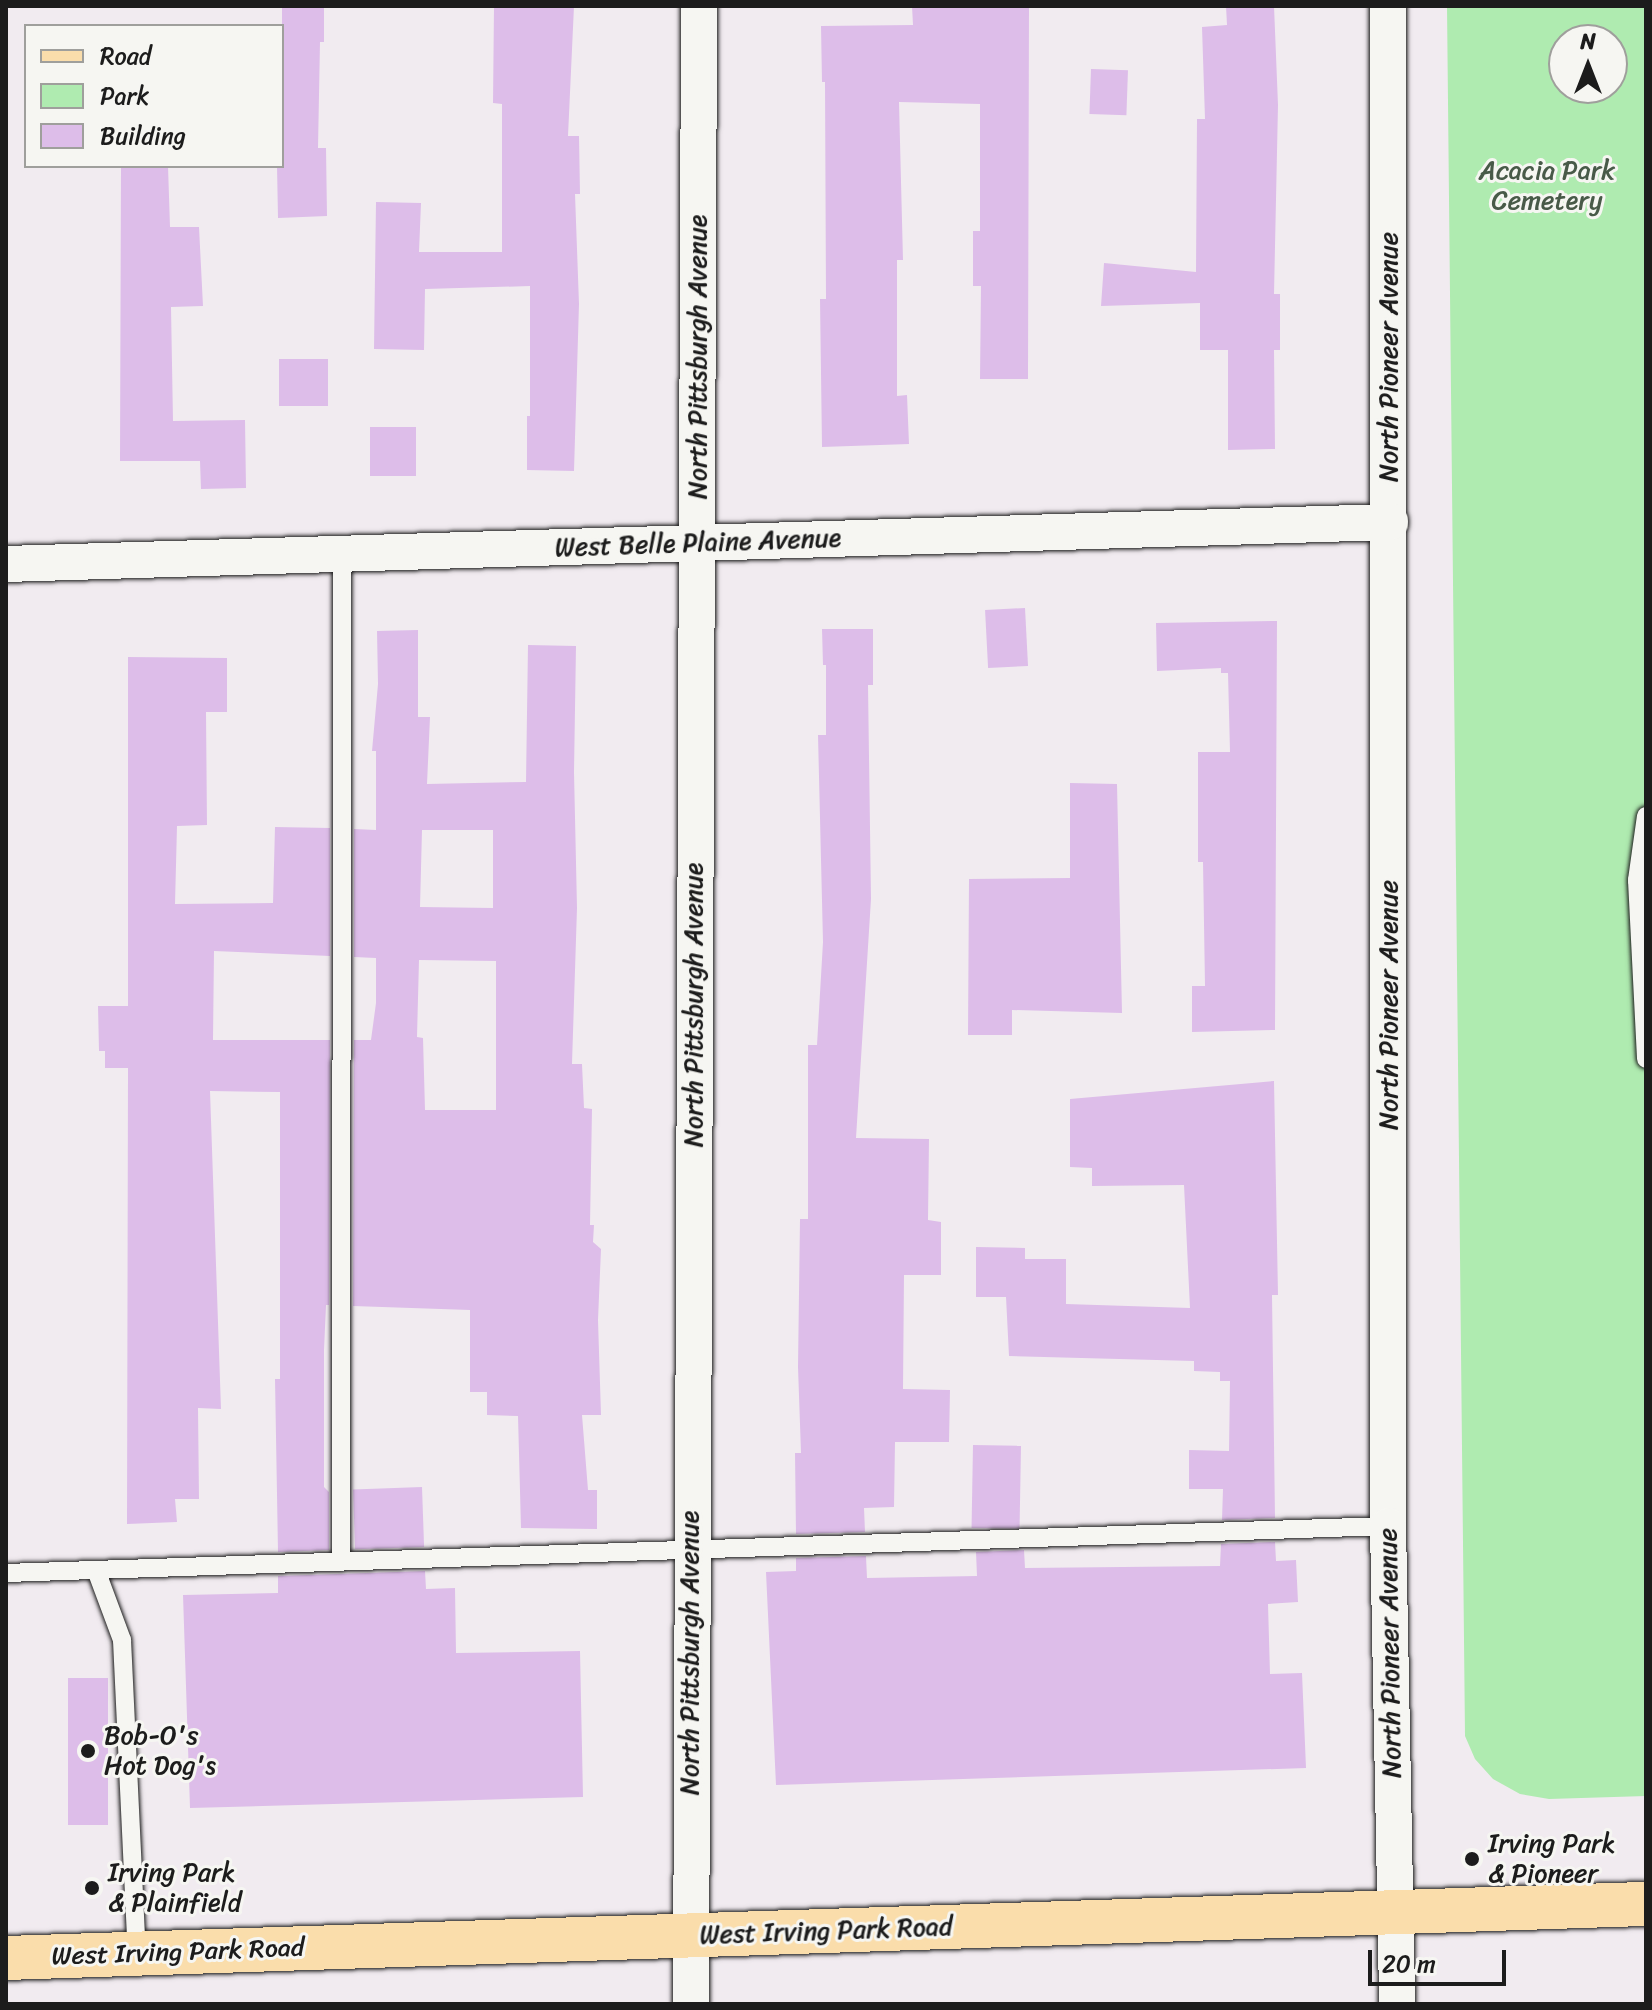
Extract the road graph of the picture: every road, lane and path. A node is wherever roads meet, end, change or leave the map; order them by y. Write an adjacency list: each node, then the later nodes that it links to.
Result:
1 (699, 6): 4 (street, North Pittsburgh Avenue)
2 (1388, 6): 3 (street, North Pioneer Avenue)
3 (1390, 522): 4 (street, West Belle Plaine Avenue); 9 (street, North Pioneer Avenue)
4 (697, 543): 5 (street, West Belle Plaine Avenue); 10 (street, North Pittsburgh Avenue)
5 (342, 554): 6 (street, West Belle Plaine Avenue); 11 (lane)
6 (6, 564)
7 (1646, 816): 8 (lane)
8 (1646, 1059)
9 (1388, 1526): 10 (lane); 15 (street, North Pioneer Avenue)
10 (691, 1548): 11 (lane); 16 (street, North Pittsburgh Avenue)
11 (341, 1561): 12 (lane)
12 (96, 1570): 13 (lane); 17 (lane)
13 (6, 1573)
14 (1646, 1904): 15 (main road, West Irving Park Road)
15 (1395, 1912): 16 (main road, West Irving Park Road); 20 (street, North Pioneer Avenue)
16 (689, 1935): 17 (main road, West Irving Park Road); 19 (street, North Pittsburgh Avenue)
17 (137, 1954): 18 (main road, West Irving Park Road)
18 (6, 1958)
19 (691, 2004)
20 (1397, 2004)

